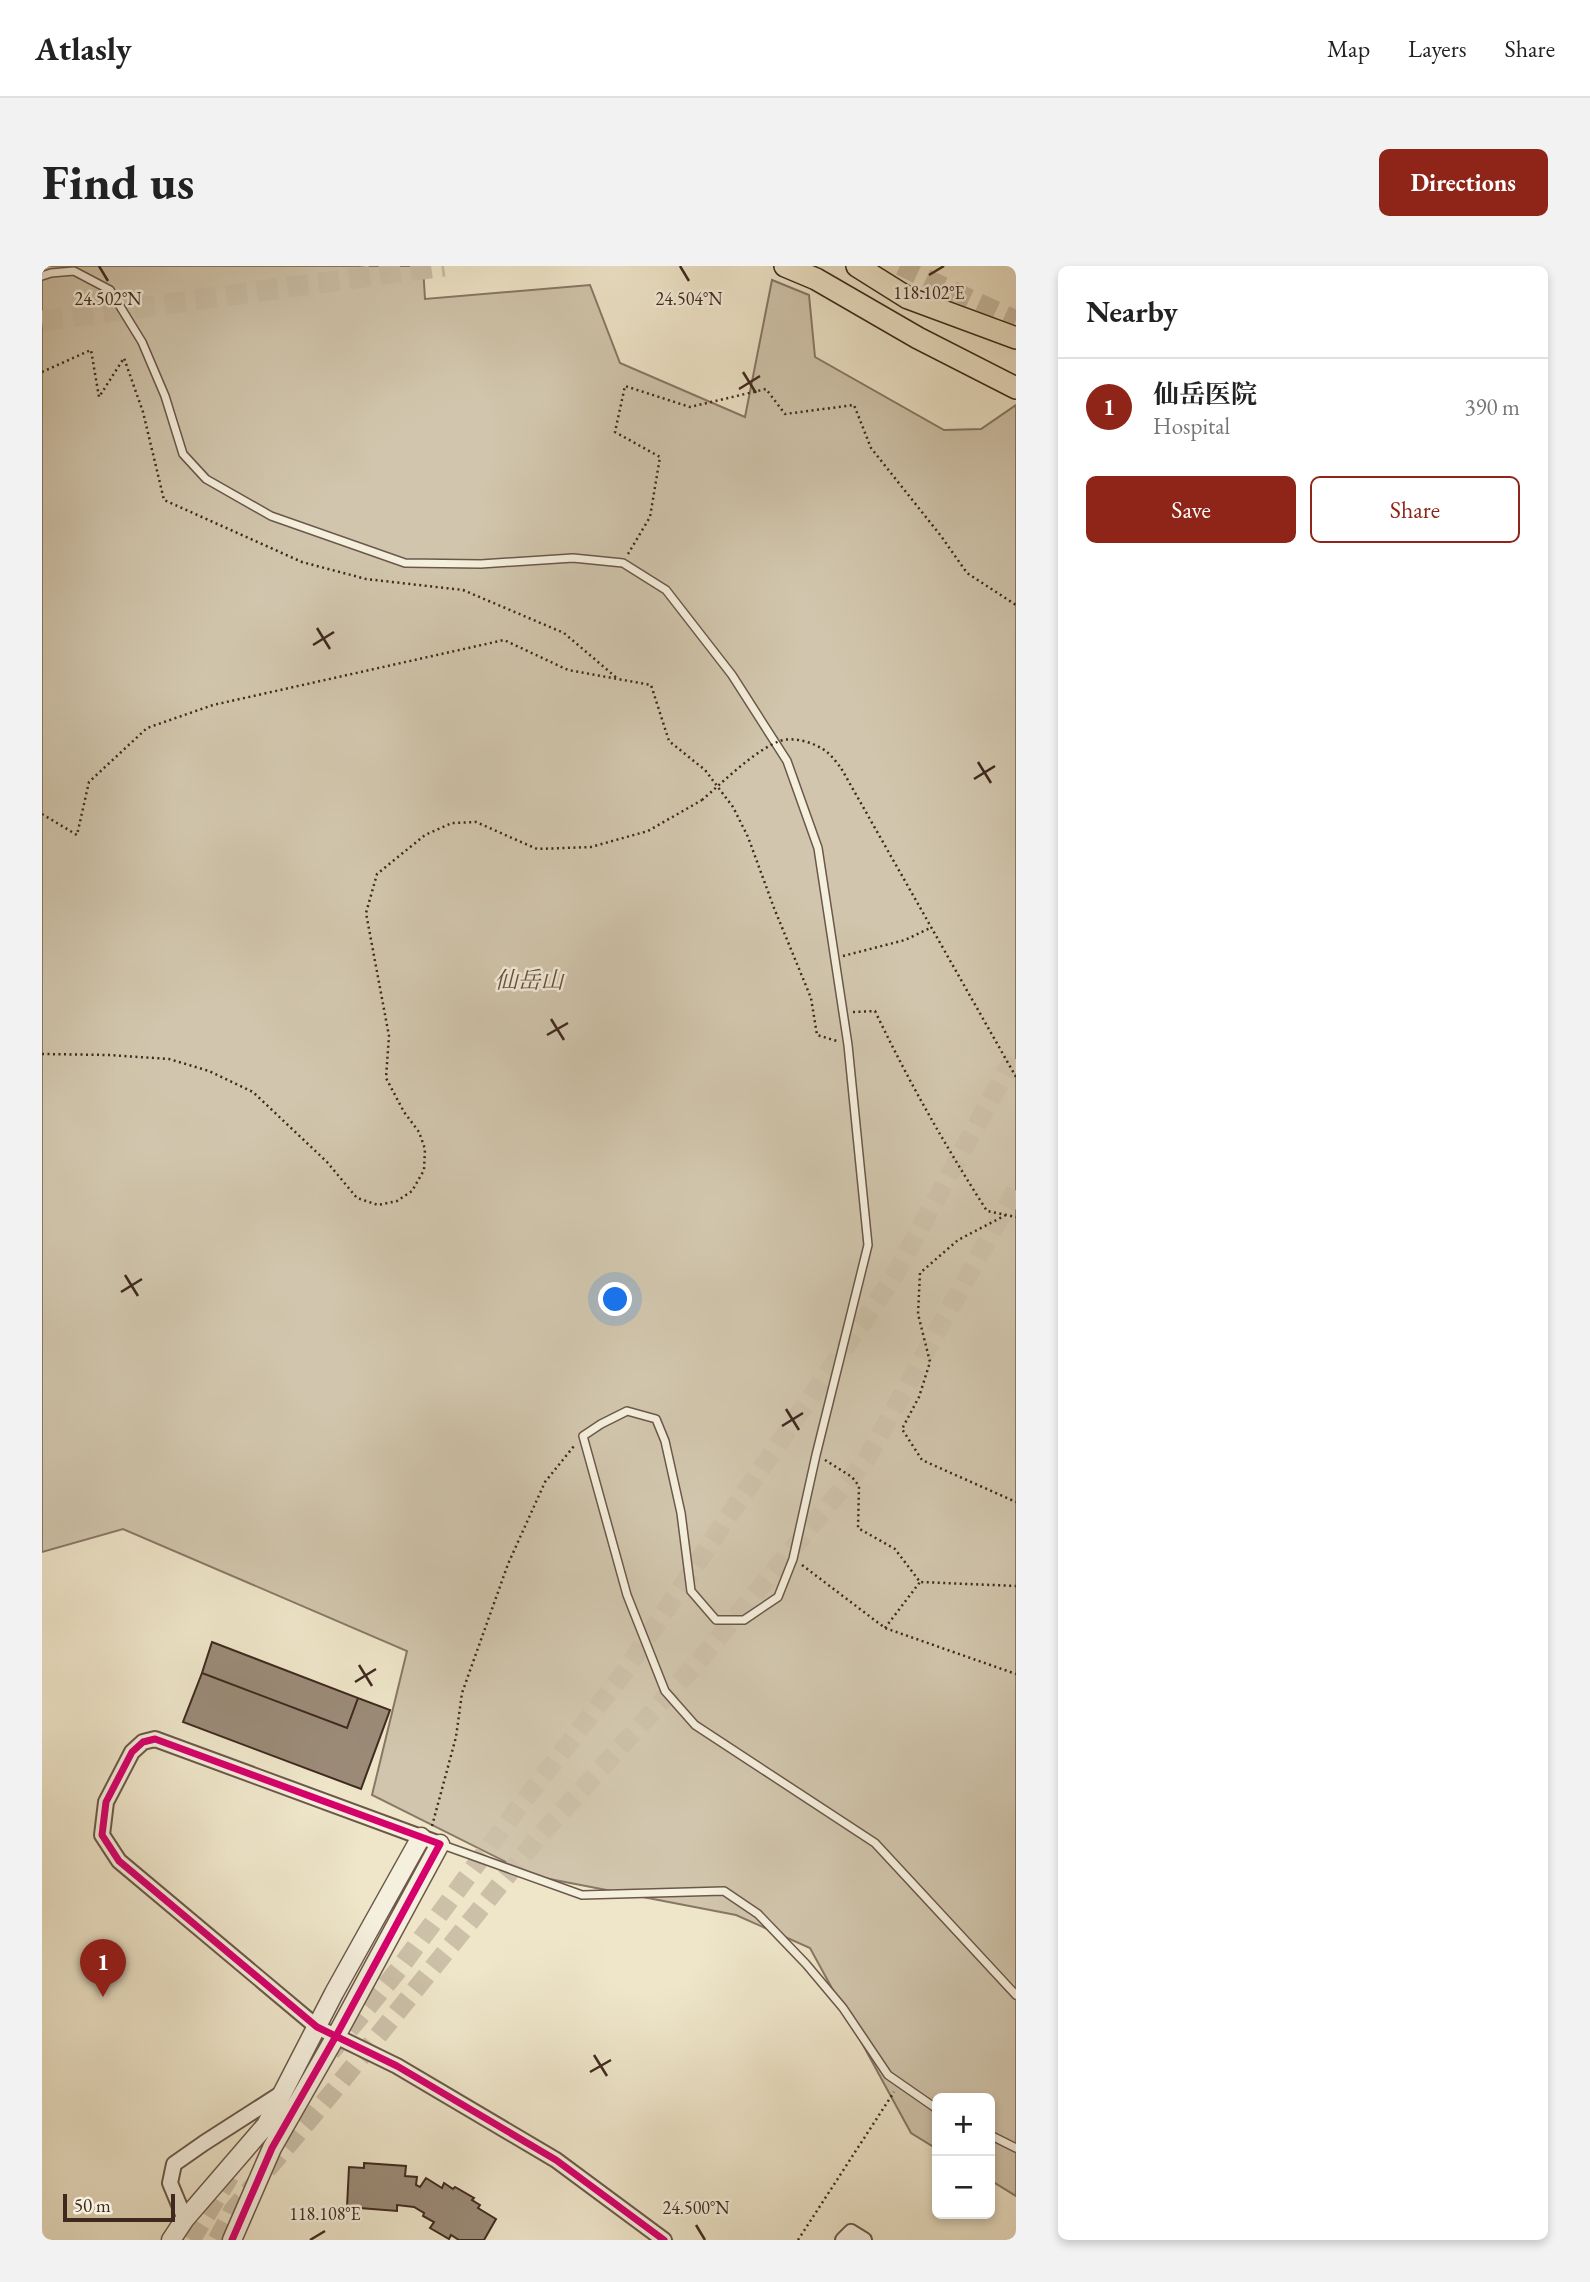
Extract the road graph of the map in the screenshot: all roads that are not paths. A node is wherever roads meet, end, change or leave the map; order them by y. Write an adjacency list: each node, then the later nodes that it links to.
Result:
1 (785, 266): 3 (main road)
2 (857, 266): 5 (main road)
3 (809, 272): 6 (main road)
4 (42, 276): 8 (lane)
5 (1016, 338)
6 (1016, 388)
7 (430, 1840): 9 (street); 9 (street); 10 (street); 12 (lane)
8 (1016, 1995)
9 (317, 2027): 10 (street); 11 (street)
10 (337, 2036): 17 (street); 18 (street)
11 (282, 2093): 15 (street); 15 (street)
12 (932, 2105)
13 (995, 2138): 14 (lane)
14 (1016, 2148)
15 (185, 2220): 16 (street)
16 (171, 2240)
17 (232, 2240)
18 (664, 2240)
19 (843, 2240): 20 (street)
20 (864, 2240)

